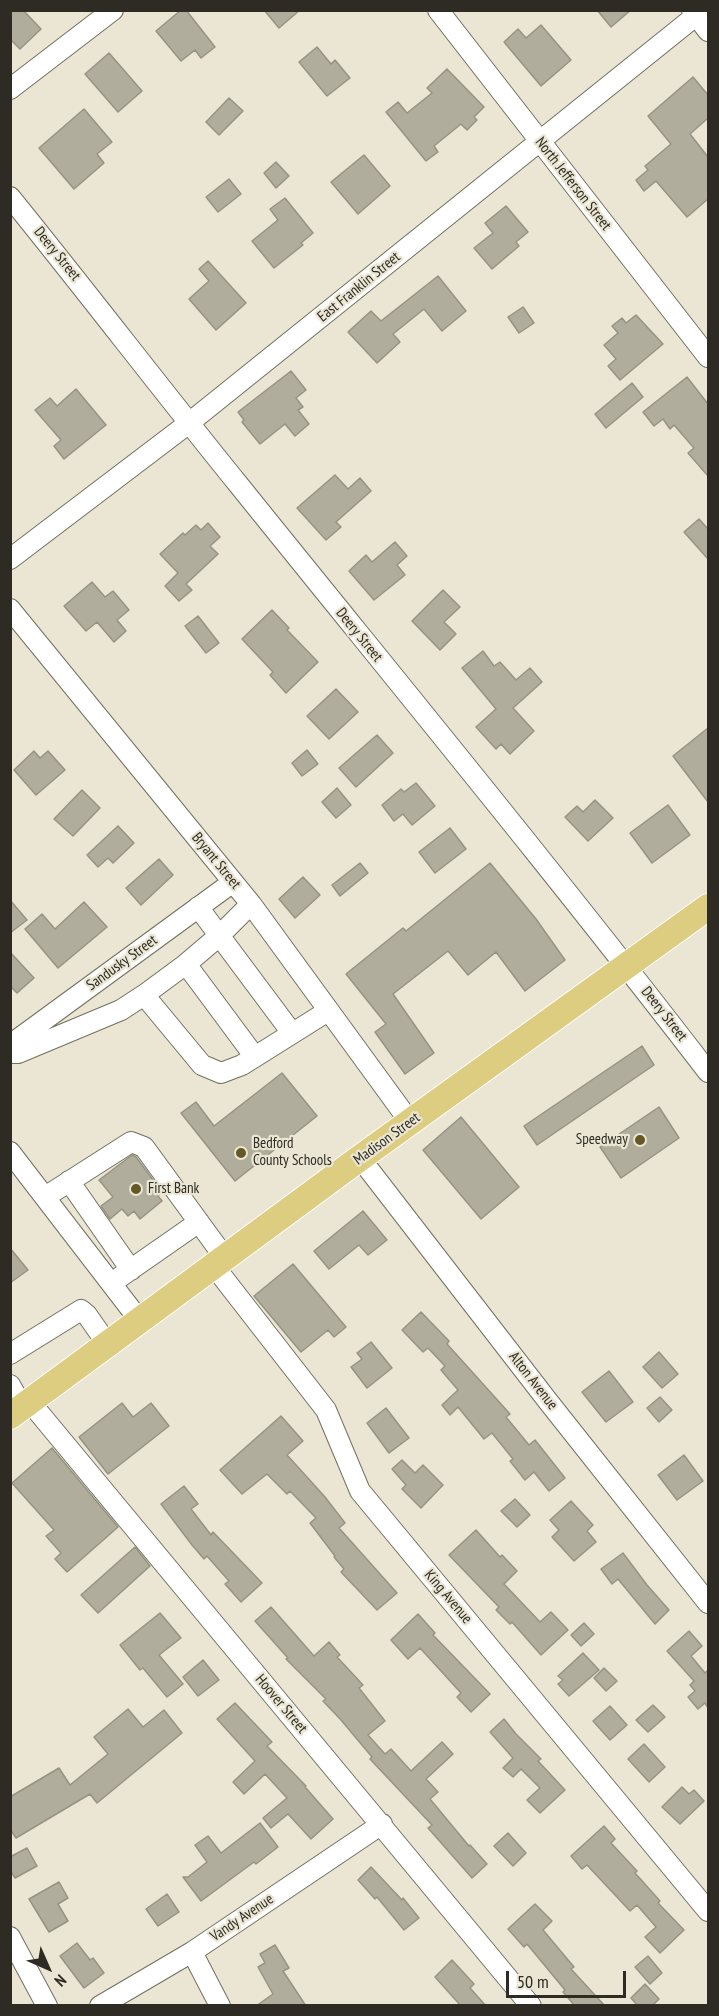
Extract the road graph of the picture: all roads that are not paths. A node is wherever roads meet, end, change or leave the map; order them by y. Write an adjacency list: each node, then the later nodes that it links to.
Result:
1 (113, 10): 4 (street)
2 (438, 10): 5 (street, North Jefferson Street)
3 (700, 17): 5 (street, East Franklin Street)
4 (10, 89)
5 (541, 142): 7 (street, North Jefferson Street); 8 (street, East Franklin Street)
6 (10, 197): 8 (street, Deery Street)
7 (708, 357)
8 (189, 423): 9 (street, East Franklin Street); 17 (street, Deery Street)
9 (10, 559)
10 (10, 609): 11 (street, Bryant Street)
11 (233, 882): 12 (street, Bryant Street); 13 (street, Sandusky Street)
12 (251, 904): 15 (street); 19 (street, Bryant Street)
13 (198, 907): 15 (street); 21 (street, Sandusky Street)
14 (708, 907): 17 (main road, Madison Street)
15 (219, 936): 16 (street); 20 (street)
16 (186, 964): 18 (street); 23 (street)
17 (627, 966): 24 (street, Deery Street); 25 (main road, Madison Street)
18 (144, 995): 22 (street); 23 (street)
19 (328, 1011): 20 (street); 25 (street, Bryant Street)
20 (292, 1033): 23 (street)
21 (10, 1044)
22 (10, 1053)
23 (255, 1057)
24 (708, 1072)
25 (410, 1122): 27 (main road, Madison Street)
26 (10, 1152): 29 (street)
27 (360, 1158): 31 (main road, Madison Street); 39 (street, Alton Avenue)
28 (69, 1181): 29 (street); 30 (street, King Avenue); 32 (street)
29 (45, 1197): 33 (street)
30 (199, 1222): 31 (street, King Avenue); 32 (street)
31 (220, 1262): 34 (main road, Madison Street); 41 (street, King Avenue)
32 (130, 1270): 33 (street)
33 (112, 1283): 34 (street)
34 (140, 1322): 35 (main road, Madison Street)
35 (108, 1345): 36 (street); 38 (main road, Madison Street)
36 (10, 1354)
37 (10, 1385): 38 (street, Hoover Street)
38 (21, 1409): 40 (street, Hoover Street)
39 (708, 1603)
40 (382, 1824): 43 (street, Vandy Avenue); 47 (street, Hoover Street)
41 (708, 1911)
42 (10, 1937): 44 (street)
43 (192, 1952): 45 (street, Vandy Avenue); 46 (street)
44 (47, 2006)
45 (100, 2006)
46 (220, 2006)
47 (531, 2006)

